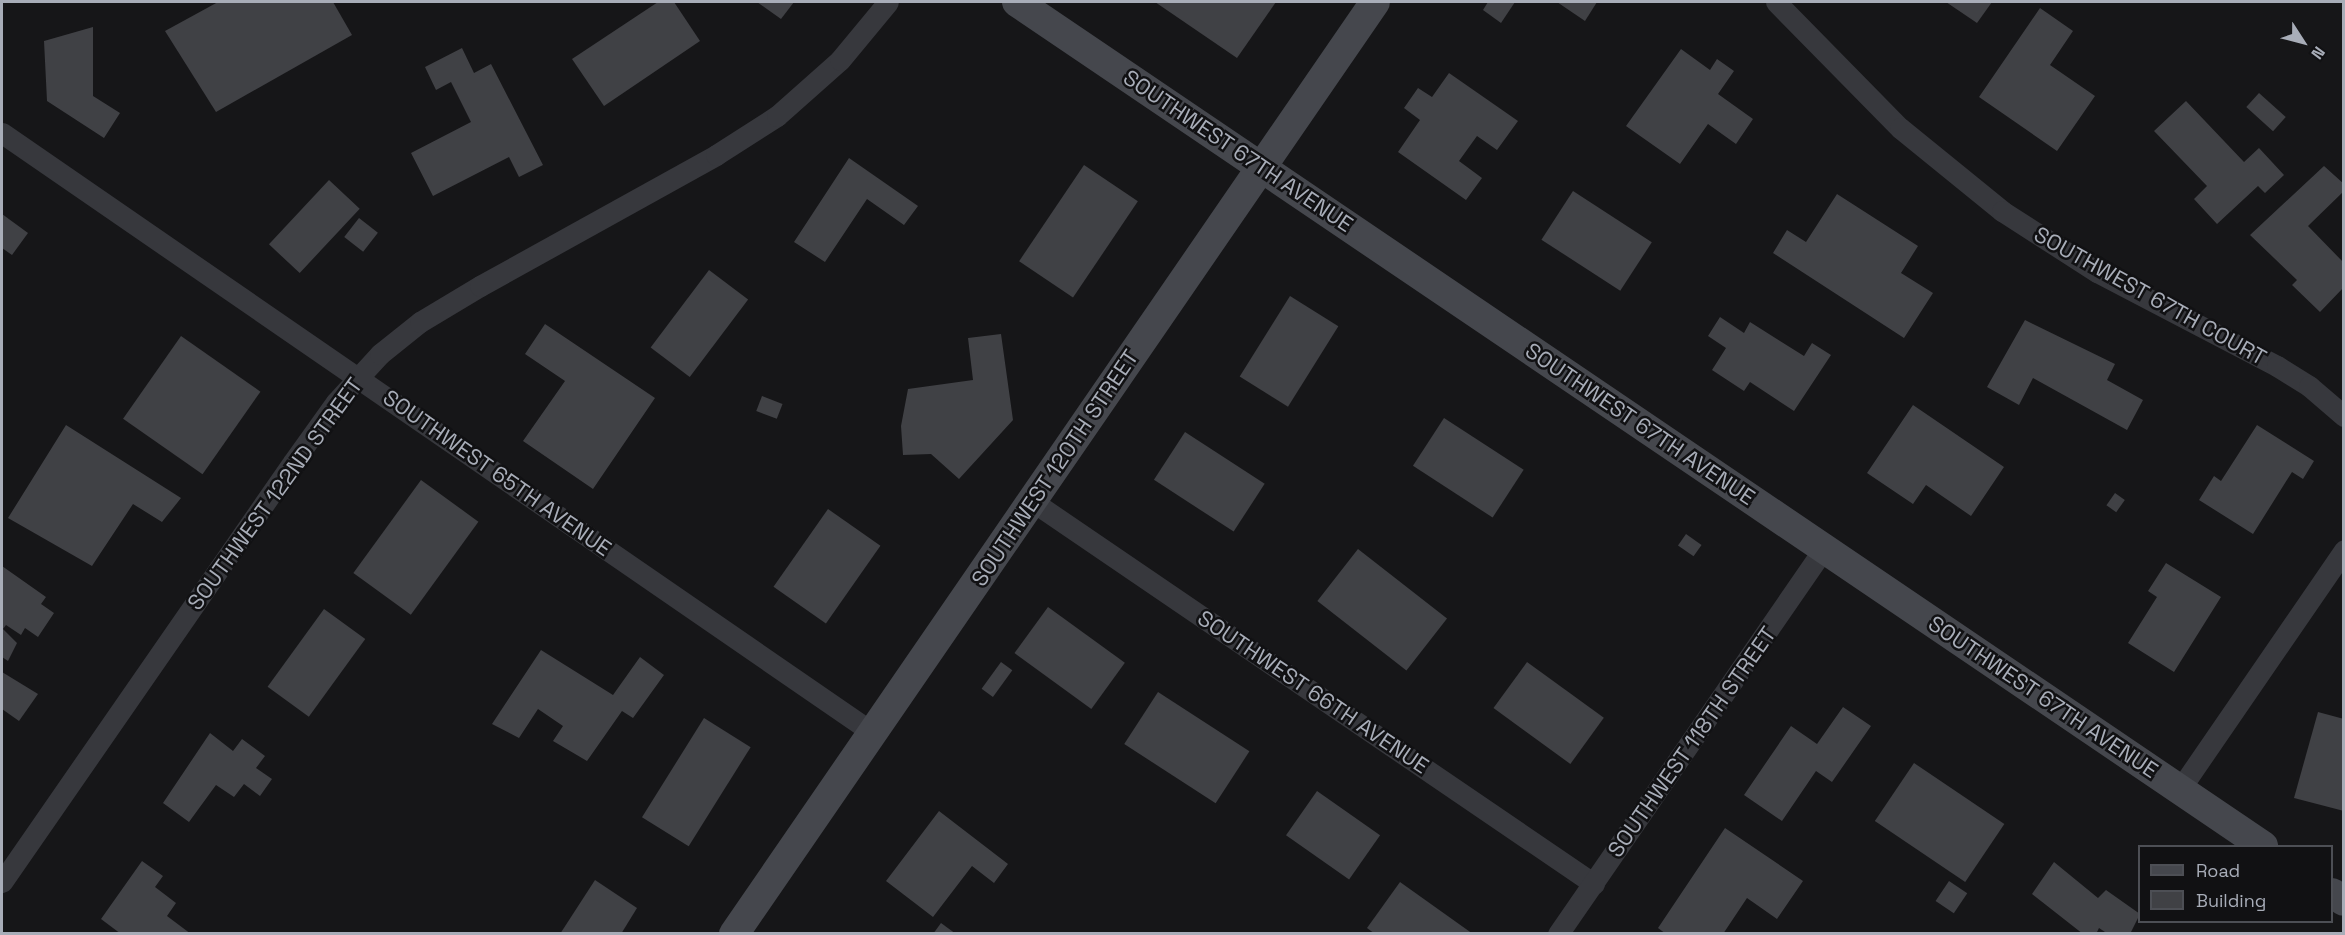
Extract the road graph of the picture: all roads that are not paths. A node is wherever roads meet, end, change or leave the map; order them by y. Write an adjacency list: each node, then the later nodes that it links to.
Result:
1 (888, 2): 7 (street, SOUTHWEST 122ND STREET)
2 (1017, 2): 6 (main road, SOUTHWEST 67TH AVENUE)
3 (1375, 2): 6 (main road, SOUTHWEST 120TH STREET)
4 (1776, 2): 8 (street, SOUTHWEST 67TH COURT)
5 (2, 133): 7 (street, SOUTHWEST 65TH AVENUE)
6 (1261, 167): 9 (main road, SOUTHWEST 120TH STREET); 10 (main road, SOUTHWEST 67TH AVENUE)
7 (359, 377): 12 (street, SOUTHWEST 65TH AVENUE); 15 (street, SOUTHWEST 122ND STREET)
8 (2343, 416)
9 (1032, 501): 12 (main road, SOUTHWEST 120TH STREET); 16 (street, SOUTHWEST 66TH AVENUE)
10 (1824, 549): 13 (main road, SOUTHWEST 67TH AVENUE); 16 (street, SOUTHWEST 118TH STREET)
11 (2343, 550): 13 (street)
12 (873, 733): 17 (main road, SOUTHWEST 120TH STREET)
13 (2180, 789): 14 (main road, SOUTHWEST 67TH AVENUE)
14 (2263, 845)
15 (2, 882)
16 (1594, 884): 18 (street, SOUTHWEST 118TH STREET)
17 (734, 933)
18 (1558, 933)

